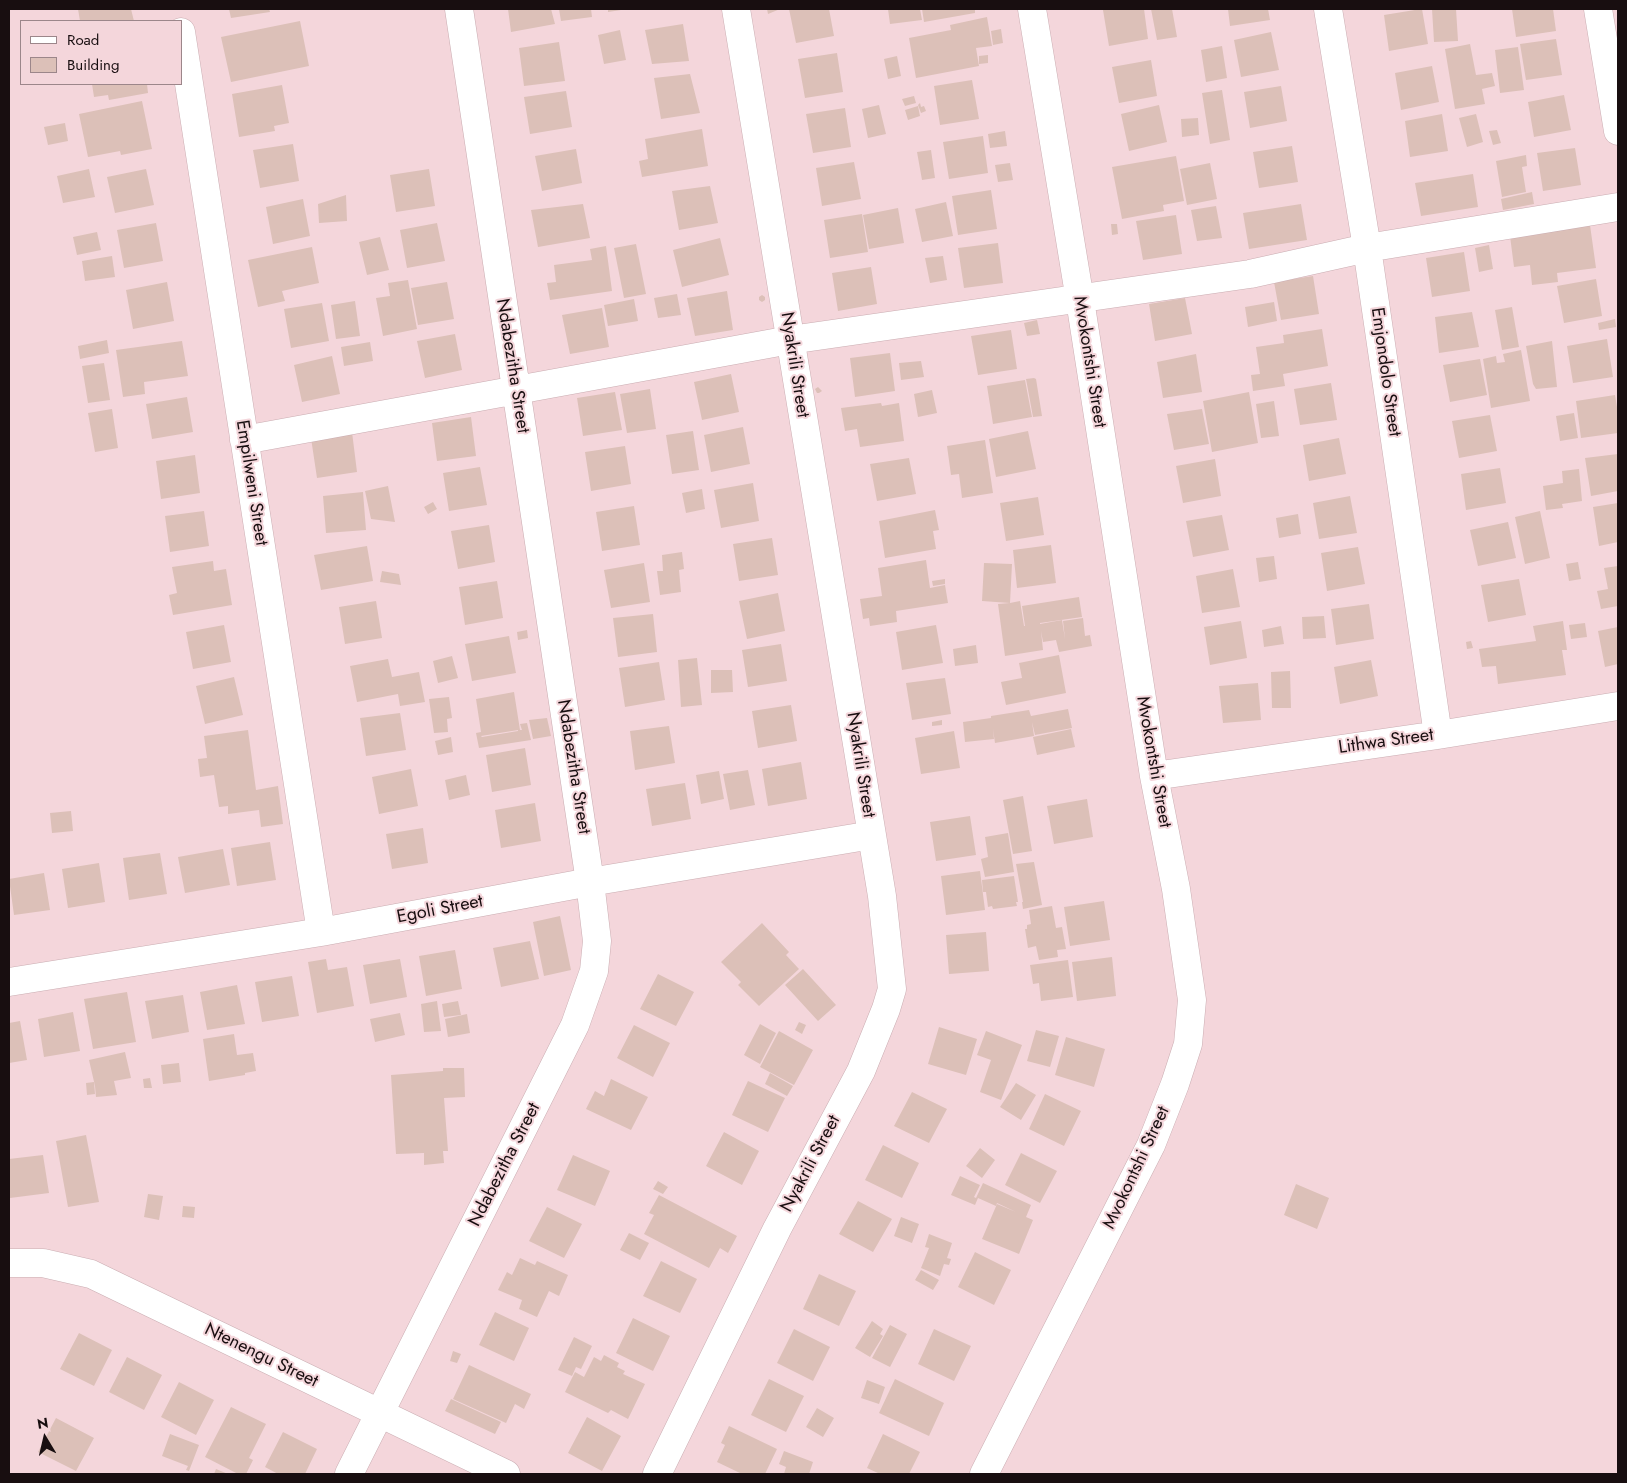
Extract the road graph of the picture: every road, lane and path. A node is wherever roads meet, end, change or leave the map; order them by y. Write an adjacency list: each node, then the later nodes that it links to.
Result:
1 (458, 9): 12 (street, Ndabezitha Street)
2 (736, 9): 11 (street, Nyakrili Street)
3 (1032, 9): 10 (street, Mvokontshi Street)
4 (1328, 9): 9 (street, Emjondolo Street)
5 (1598, 9): 7 (street)
6 (182, 38): 13 (street, Empilweni Street)
7 (1618, 131)
8 (1618, 207): 9 (street)
9 (1368, 248): 10 (street); 15 (street, Emjondolo Street)
10 (1080, 300): 11 (street); 16 (street, Mvokontshi Street)
11 (790, 340): 12 (street); 17 (street, Nyakrili Street)
12 (516, 391): 13 (street); 18 (street, Ndabezitha Street)
13 (244, 440): 19 (street, Empilweni Street)
14 (1618, 706): 15 (street, Lithwa Street)
15 (1438, 735): 16 (street, Lithwa Street)
16 (1154, 776): 26 (street, Mvokontshi Street)
17 (872, 835): 18 (street, Egoli Street); 25 (street, Nyakrili Street)
18 (590, 882): 19 (street, Egoli Street); 22 (street, Ndabezitha Street)
19 (321, 932): 20 (street, Egoli Street)
20 (9, 982)
21 (9, 1263): 22 (street, Ntenengu Street)
22 (378, 1414): 23 (street, Ndabezitha Street); 24 (street, Ntenengu Street)
23 (349, 1474)
24 (506, 1474)
25 (656, 1474)
26 (984, 1474)

